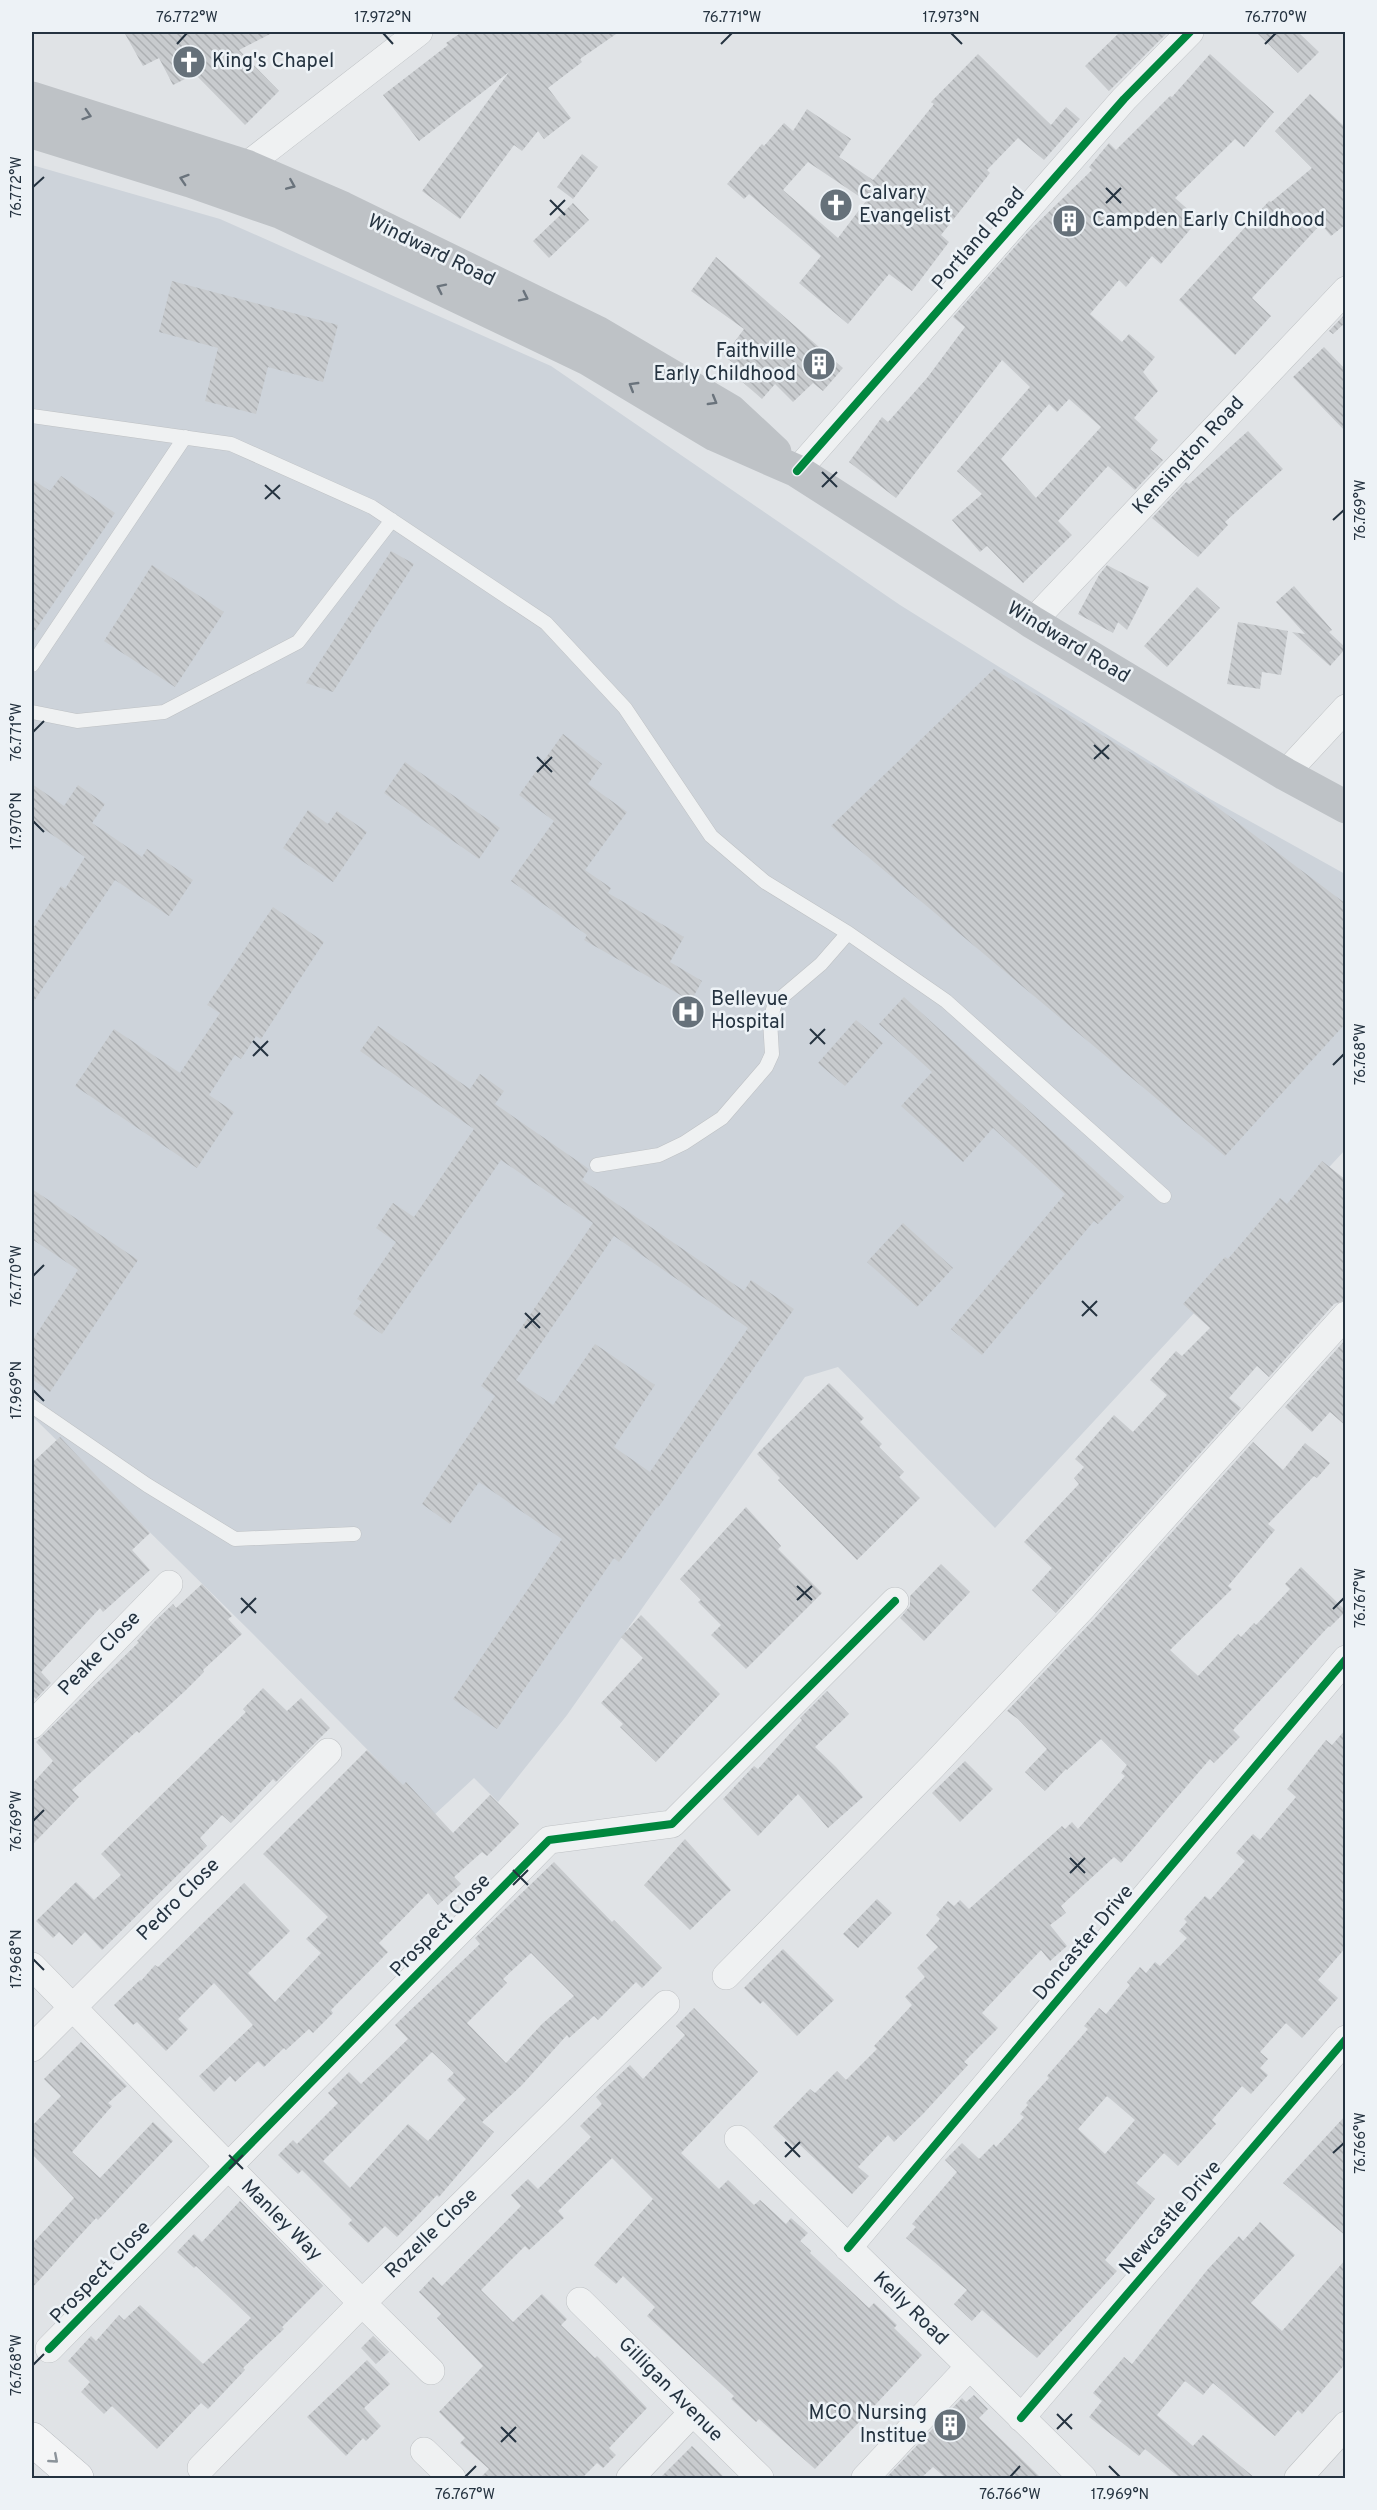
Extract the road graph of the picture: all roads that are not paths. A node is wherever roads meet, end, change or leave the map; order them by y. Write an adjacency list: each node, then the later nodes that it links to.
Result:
1 (419, 32): 5 (street)
2 (1190, 32): 11 (street, Portland Road)
3 (32, 98): 5 (main road, Windward Road, one-way to 5)
4 (32, 132): 6 (main road, Windward Road, one-way to 4)
5 (246, 166): 6 (street); 11 (main road, Windward Road, one-way to 11)
6 (231, 195): 11 (main road, Windward Road, one-way to 6)
7 (1346, 290): 13 (street, Kensington Road)
8 (32, 403): 9 (lane)
9 (37, 416): 10 (lane)
10 (185, 437): 12 (lane); 14 (lane)
11 (797, 471): 13 (main road, Windward Road)
12 (392, 520): 16 (lane); 19 (lane)
13 (1032, 622): 17 (main road, Windward Road)
14 (32, 665)
15 (1346, 708): 17 (street)
16 (32, 712)
17 (1285, 774): 18 (main road, Windward Road)
18 (1346, 807)
19 (848, 933): 20 (lane); 21 (lane)
20 (597, 1165)
21 (1164, 1196)
22 (1346, 1315): 31 (street)
23 (32, 1406): 24 (lane)
24 (354, 1534)
25 (169, 1584): 28 (street, Peake Close)
26 (895, 1601): 37 (street, Prospect Close)
27 (1346, 1659): 38 (street, Doncaster Drive)
28 (32, 1725)
29 (328, 1752): 33 (street, Pedro Close)
30 (32, 1966): 33 (street, Manley Way)
31 (726, 1976)
32 (666, 2004): 40 (street, Rozelle Close)
33 (71, 2007): 35 (street, Pedro Close); 37 (street, Manley Way)
34 (1346, 2039): 45 (street, Newcastle Drive)
35 (32, 2048)
36 (738, 2139): 38 (street, Kelly Road)
37 (228, 2167): 40 (street, Manley Way); 41 (street, Prospect Close)
38 (848, 2247): 42 (street, Kelly Road)
39 (580, 2301): 44 (street, Gilligan Avenue)
40 (362, 2303): 43 (street, Manley Way); 49 (street, Rozelle Close)
41 (50, 2349)
42 (969, 2367): 45 (street, Kelly Road); 54 (street)
43 (431, 2371)
44 (693, 2412): 52 (street); 53 (street, Gilligan Avenue)
45 (1021, 2418): 55 (street, Kelly Road)
46 (1346, 2425): 56 (street)
47 (32, 2439): 50 (highway, one-way to 50)
48 (424, 2451): 51 (street)
49 (201, 2468)
50 (77, 2478)
51 (452, 2478)
52 (630, 2478)
53 (760, 2478)
54 (865, 2478)
55 (1083, 2478)
56 (1298, 2478)

